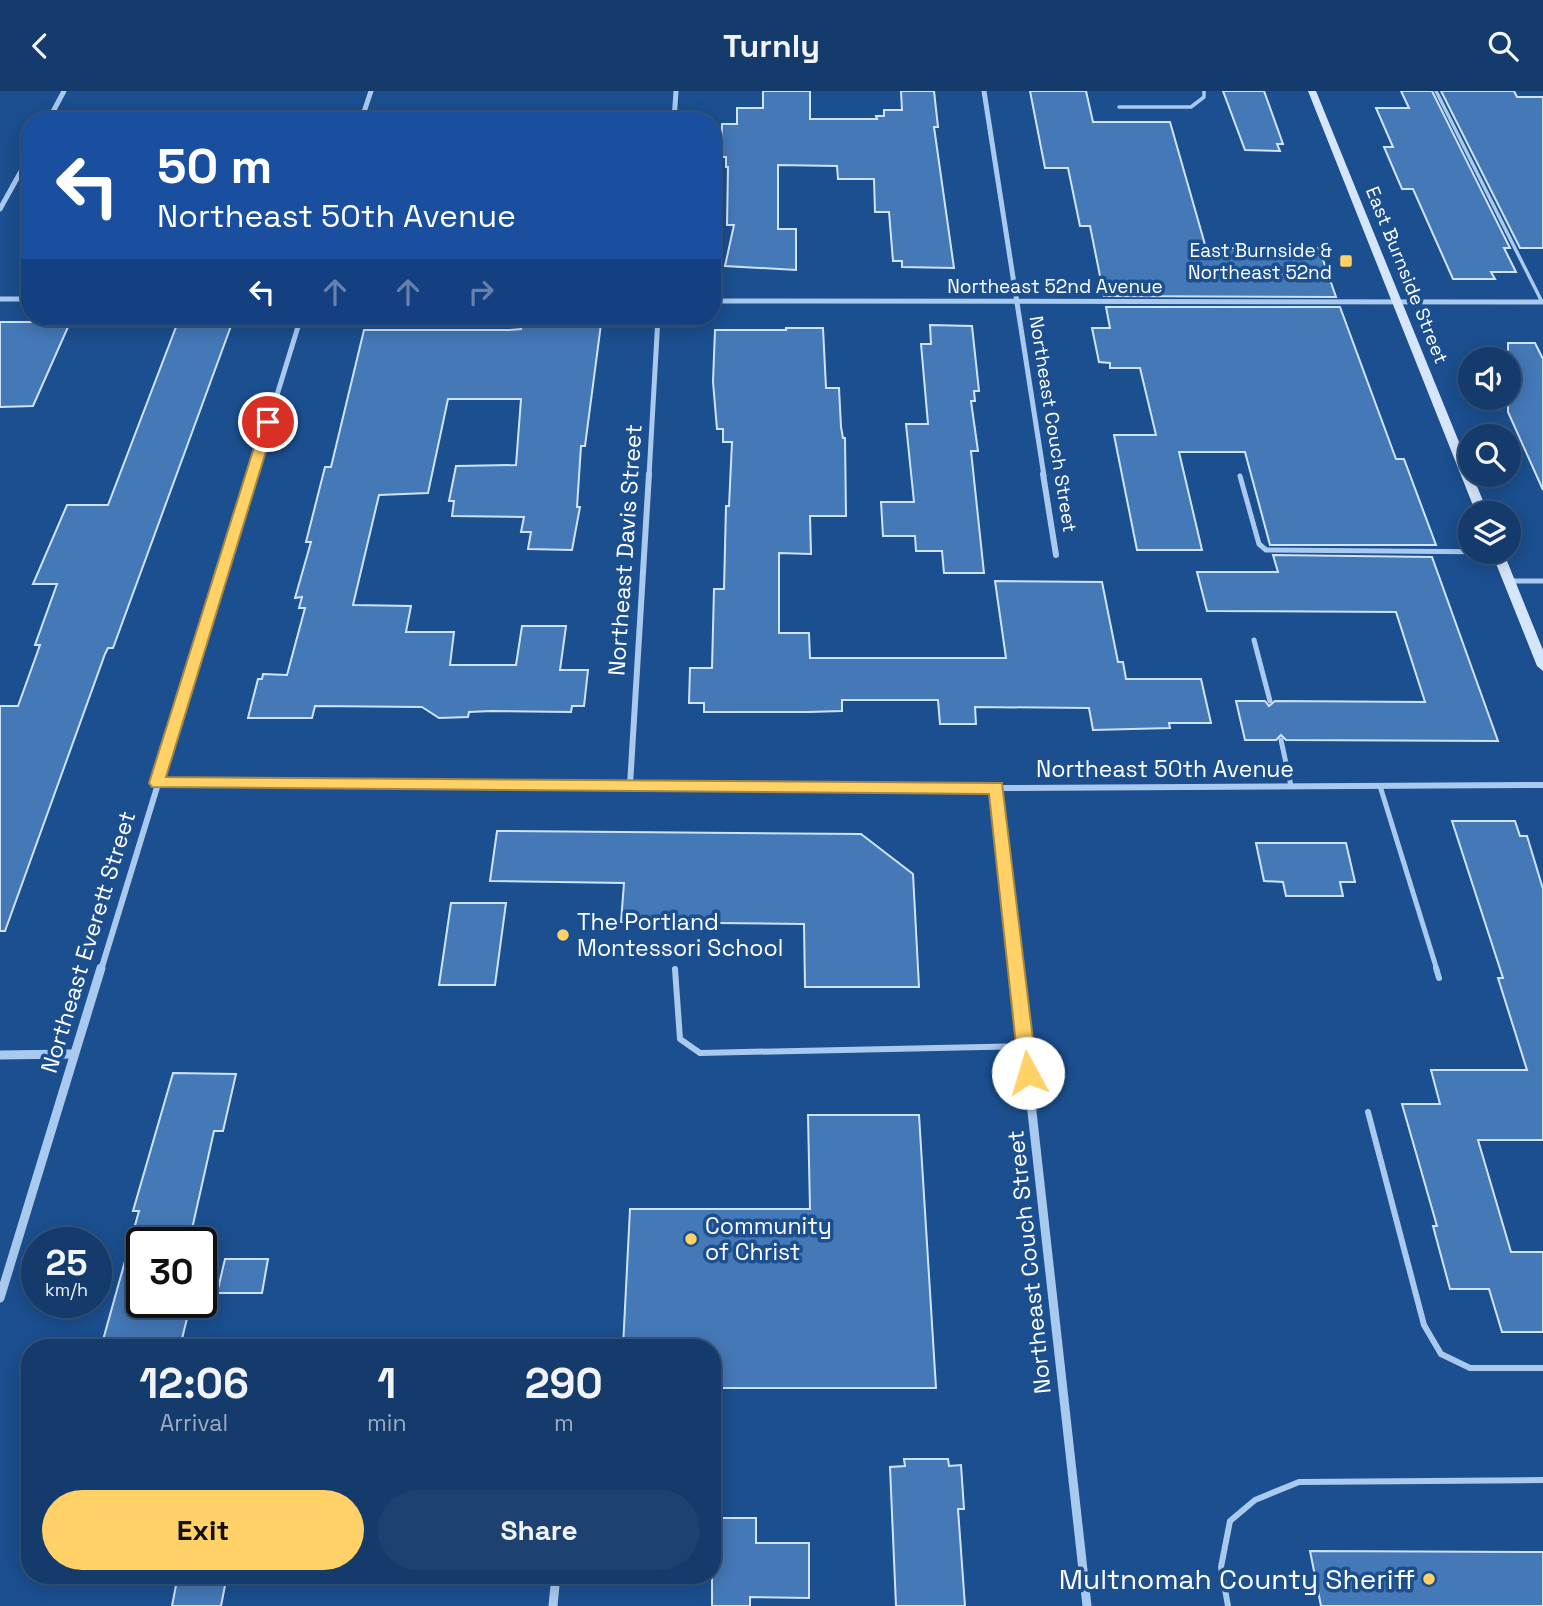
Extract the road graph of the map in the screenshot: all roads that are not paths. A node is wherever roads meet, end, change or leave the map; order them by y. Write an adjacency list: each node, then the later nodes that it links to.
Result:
1 (64, 91): 9 (street)
2 (371, 91): 10 (street)
3 (676, 91): 11 (street)
4 (984, 91): 17 (street, Northeast Couch Street)
5 (1204, 91): 8 (lane)
6 (1312, 91): 18 (main road, East Burnside Street)
7 (1436, 91): 19 (lane)
8 (1119, 107)
9 (53, 112)
10 (364, 112)
11 (675, 112)
12 (21, 171): 13 (street)
13 (0, 209)
14 (0, 299): 15 (street)
15 (21, 299)
16 (721, 301): 17 (street, Northeast 52nd Avenue)
17 (1017, 302): 18 (street, Northeast 52nd Avenue); 25 (street, Northeast Couch Street)
18 (1397, 302): 19 (street, Northeast 52nd Avenue); 23 (main road, East Burnside Street)
19 (1542, 302)
20 (298, 326): 33 (street, Northeast Everett Street)
21 (658, 326): 34 (street, Northeast Davis Street)
22 (1240, 476): 24 (lane)
23 (1477, 501)
24 (1458, 552)
25 (1056, 555)
26 (1502, 564): 28 (main road)
27 (1543, 580): 28 (lane)
28 (1509, 581): 30 (main road)
29 (1254, 639): 31 (lane)
30 (1543, 666)
31 (1270, 701)
32 (1280, 740): 36 (lane)
33 (157, 783): 34 (street, Northeast 50th Avenue); 42 (street, Northeast Everett Street)
34 (630, 785): 38 (street, Northeast 50th Avenue)
35 (1543, 785): 37 (street, Northeast 50th Avenue)
36 (1291, 786): 37 (street, Northeast 50th Avenue); 38 (street, Northeast 50th Avenue)
37 (1380, 786): 40 (lane)
38 (996, 788): 41 (street, Northeast Couch Street)
39 (675, 969): 41 (lane)
40 (1439, 978)
41 (1025, 1045): 50 (street, Northeast Couch Street)
42 (73, 1054): 43 (street); 45 (street, Northeast Everett Street)
43 (0, 1055)
44 (1368, 1112): 46 (lane)
45 (0, 1298)
46 (1543, 1368)
47 (1543, 1480): 51 (lane)
48 (555, 1584): 49 (street)
49 (553, 1606)
50 (1087, 1606)
51 (1228, 1606)

